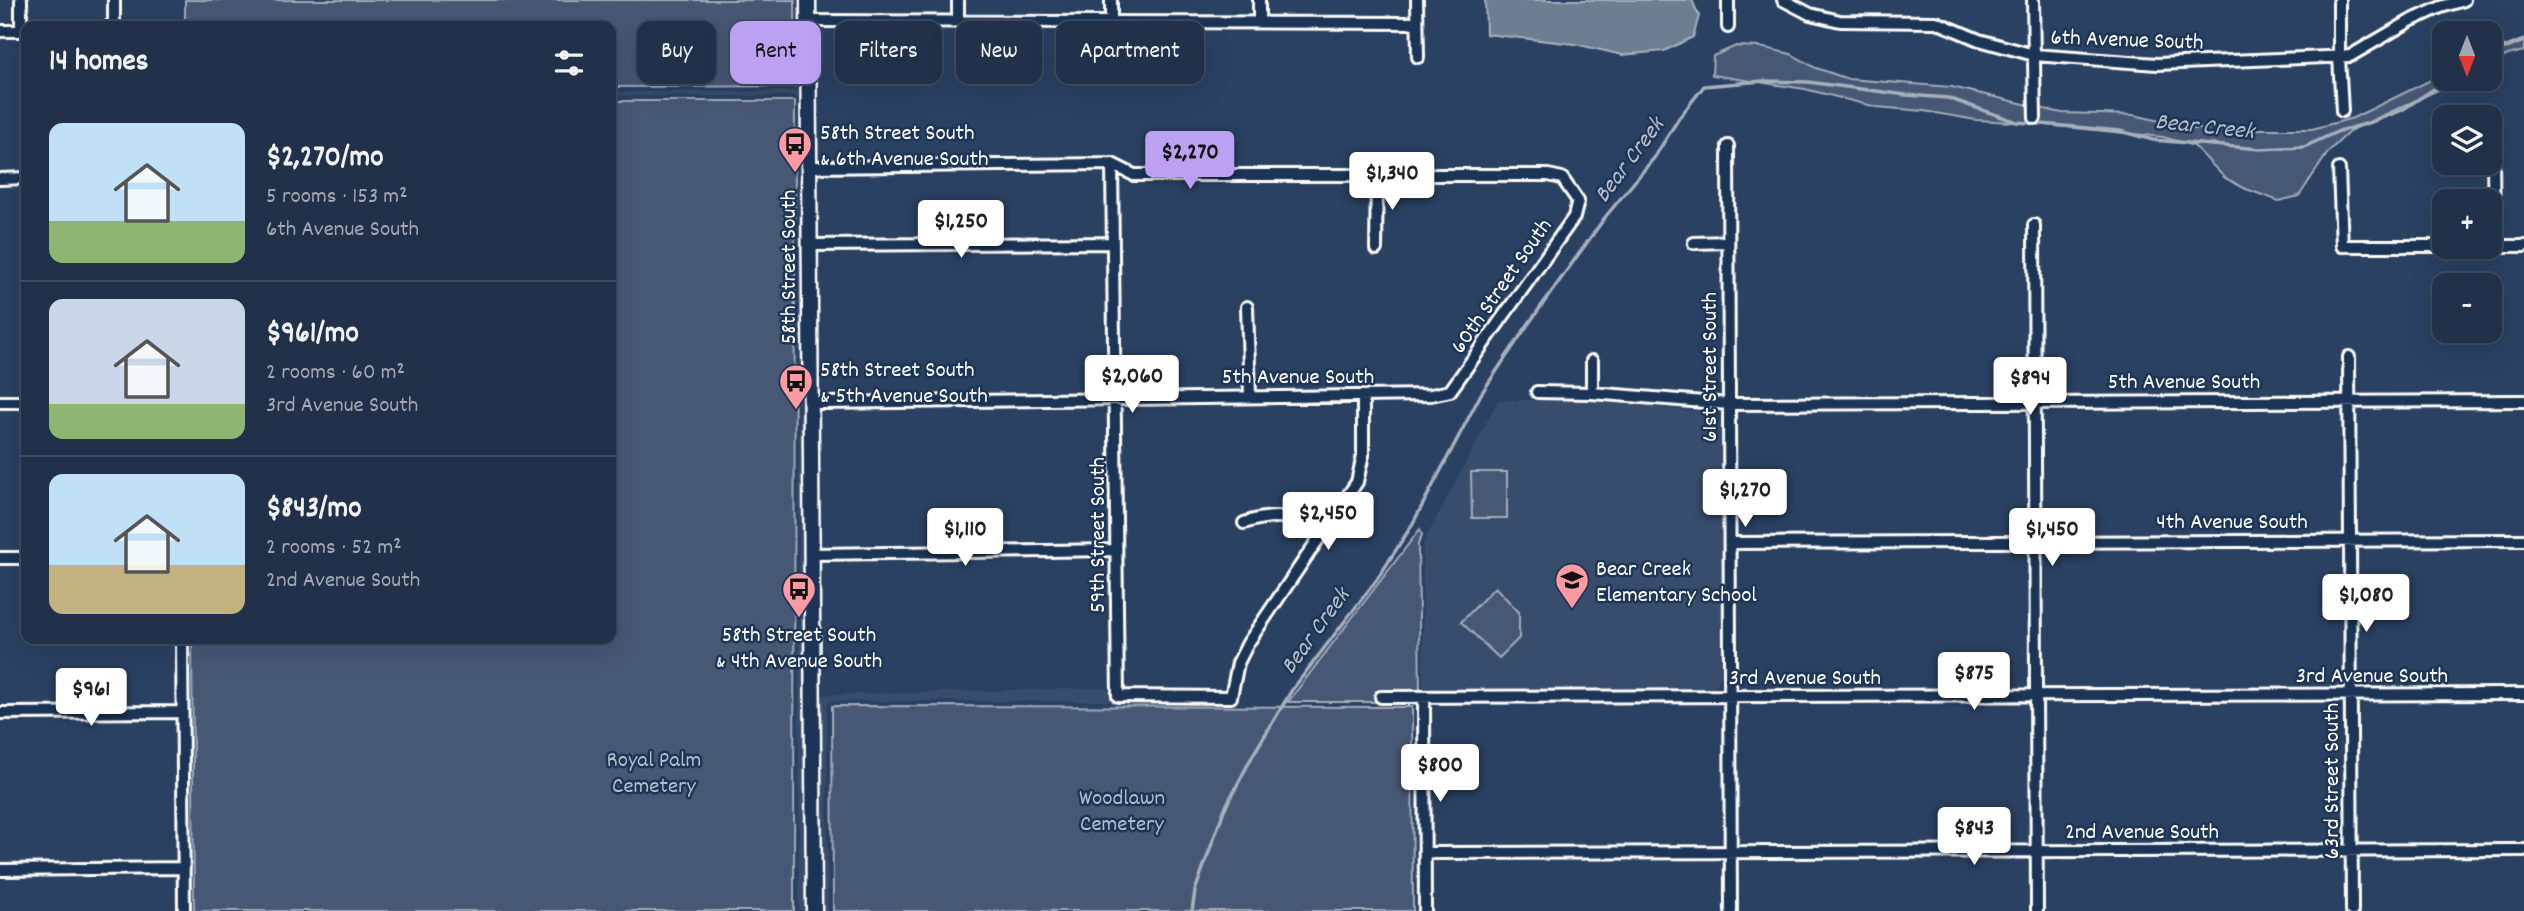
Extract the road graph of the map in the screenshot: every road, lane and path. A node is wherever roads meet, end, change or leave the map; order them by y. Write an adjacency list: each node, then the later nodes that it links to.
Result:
1 (21, 0): 13 (street)
2 (114, 0): 14 (street)
3 (808, 0): 15 (street, 58th Street South)
4 (958, 0): 18 (street)
5 (1111, 0): 19 (street)
6 (1259, 0): 21 (street)
7 (1417, 0): 22 (street)
8 (1728, 0): 23 (street)
9 (1783, 0): 26 (street, 6th Avenue South)
10 (2033, 0): 26 (street)
11 (2339, 0): 28 (street)
12 (2464, 0): 28 (street, 6th Avenue South)
13 (23, 21)
14 (114, 21)
15 (808, 21)
16 (821, 21): 17 (street)
17 (956, 21)
18 (958, 21)
19 (1111, 21)
20 (1204, 22): 21 (street)
21 (1259, 22): 22 (street)
22 (1417, 23): 27 (street)
23 (1728, 27)
24 (0, 32): 25 (street)
25 (21, 32)
26 (2034, 55): 28 (street, 6th Avenue South); 31 (street)
27 (1418, 57)
28 (2339, 57): 30 (street)
29 (808, 84): 34 (street, 58th Street South)
30 (2343, 111)
31 (2035, 118)
32 (1728, 146): 40 (street, 61st Street South)
33 (1112, 164): 34 (street); 36 (street); 41 (street, 59th Street South)
34 (809, 167): 43 (street, 58th Street South)
35 (2339, 169): 44 (street)
36 (1377, 175): 47 (street); 51 (street, 60th Street South)
37 (21, 178): 38 (street)
38 (0, 179)
39 (2034, 225): 57 (street)
40 (1728, 242): 42 (street); 63 (street, 61st Street South)
41 (1112, 243): 43 (street); 56 (street, 59th Street South)
42 (1694, 243)
43 (809, 245): 62 (street, 58th Street South)
44 (2432, 246)
45 (2502, 246): 46 (street)
46 (2524, 246)
47 (1376, 249)
48 (1247, 307): 54 (street)
49 (2349, 357): 58 (street, 63rd Street South)
50 (1592, 361): 53 (street)
51 (1450, 391): 55 (street, 5th Avenue South)
52 (1537, 392): 53 (street, 5th Avenue South)
53 (1592, 393): 63 (street, 5th Avenue South)
54 (1250, 396): 55 (street, 5th Avenue South); 56 (street, 5th Avenue South)
55 (1363, 396): 65 (street)
56 (1116, 400): 62 (street, 5th Avenue South); 70 (street, 59th Street South)
57 (2035, 401): 58 (street, 5th Avenue South); 63 (street, 5th Avenue South); 67 (street)
58 (2350, 401): 59 (street, 5th Avenue South); 68 (street, 63rd Street South)
59 (2524, 401)
60 (0, 402): 61 (street)
61 (21, 402)
62 (811, 403): 71 (street, 58th Street South)
63 (1729, 404): 69 (street, 61st Street South)
64 (1244, 523): 65 (street)
65 (1325, 529): 70 (street, 59th Street South)
66 (2524, 540): 68 (street, 4th Avenue South)
67 (2037, 541): 68 (street, 4th Avenue South); 69 (street, 4th Avenue South); 77 (street)
68 (2350, 541): 76 (street, 63rd Street South)
69 (1730, 543): 79 (street, 61st Street South)
70 (1116, 551): 71 (street)
71 (812, 554): 91 (street, 58th Street South)
72 (0, 558): 73 (street)
73 (21, 558)
74 (182, 644): 81 (street)
75 (2524, 694): 76 (street, 3rd Avenue South)
76 (2351, 695): 77 (street, 3rd Avenue South); 86 (street, 63rd Street South)
77 (2036, 696): 79 (street, 3rd Avenue South); 85 (street)
78 (1381, 697): 80 (street, 3rd Avenue South)
79 (1731, 697): 80 (street, 3rd Avenue South); 84 (street, 61st Street South)
80 (1424, 698): 87 (street)
81 (182, 712): 82 (street); 88 (street)
82 (0, 713)
83 (2524, 850): 86 (street, 2nd Avenue South)
84 (1732, 851): 85 (street, 2nd Avenue South); 87 (street, 2nd Avenue South); 93 (street, 61st Street South)
85 (2037, 851): 86 (street, 2nd Avenue South); 94 (street)
86 (2352, 852): 95 (street, 63rd Street South)
87 (1425, 853): 92 (street)
88 (184, 869): 89 (street); 90 (street)
89 (0, 870)
90 (184, 911)
91 (814, 911)
92 (1425, 911)
93 (1731, 911)
94 (2038, 911)
95 (2352, 911)

